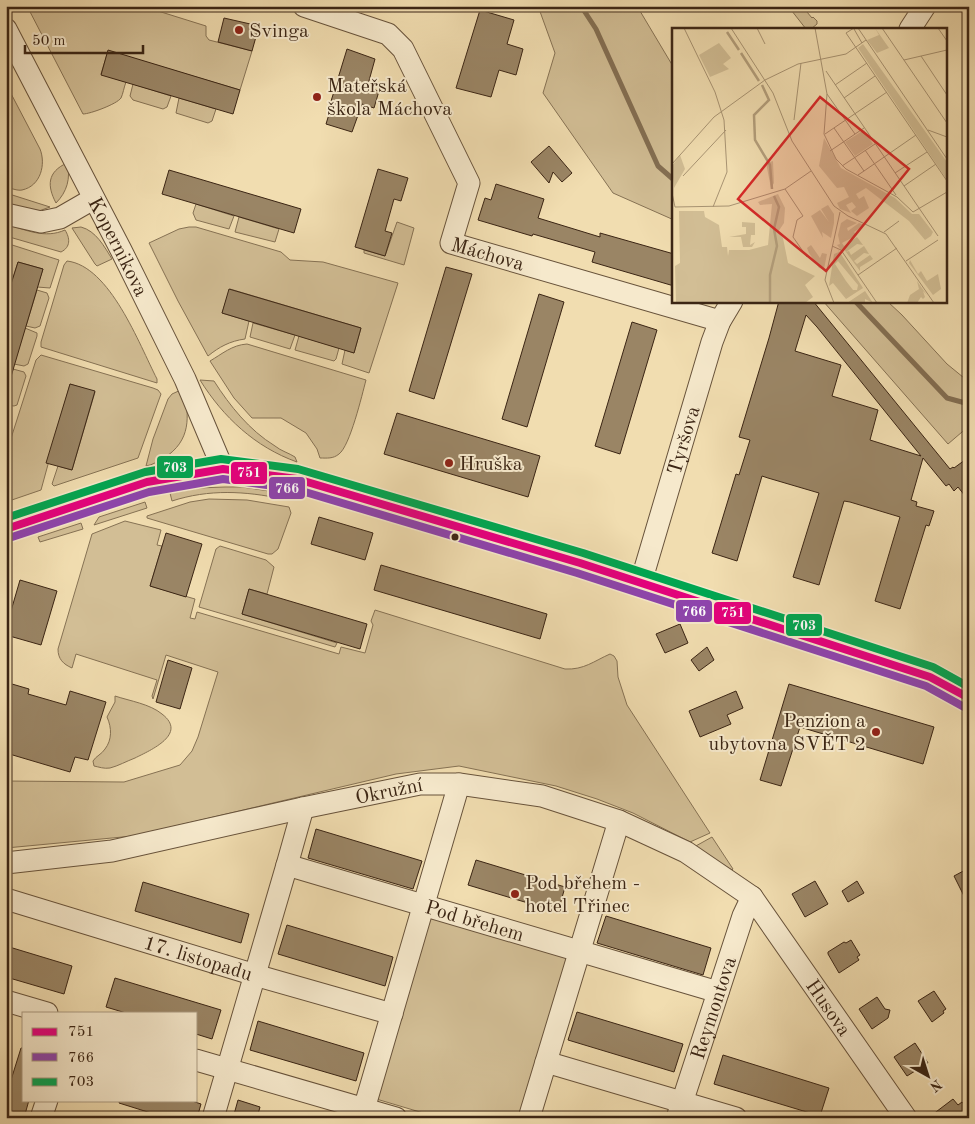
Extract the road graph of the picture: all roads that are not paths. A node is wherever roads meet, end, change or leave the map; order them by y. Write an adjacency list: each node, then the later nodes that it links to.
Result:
1 (304, 6): 8 (street, Máchova)
2 (925, 6): 3 (street)
3 (911, 28)
4 (6, 29): 5 (street, Kopernikova)
5 (94, 199): 6 (street); 9 (street, Kopernikova)
6 (6, 214)
7 (731, 302): 8 (street, Tyršova)
8 (720, 321): 11 (street, Tyršova)
9 (223, 469): 10 (street); 11 (street)
10 (6, 529)
11 (641, 582): 12 (street)
12 (969, 698)
13 (459, 784): 14 (street, Okružní); 15 (street, Okružní); 20 (street)
14 (303, 808): 16 (street, Okružní); 17 (street)
15 (619, 821): 18 (street, Okružní); 21 (street)
16 (6, 863)
17 (287, 865): 20 (street, Pod břehem); 22 (street)
18 (752, 897): 23 (street, Reymontova); 38 (street, Husova)
19 (6, 898): 22 (street, 17. listopadu)
20 (424, 905): 21 (street, Pod břehem); 26 (street)
21 (580, 951): 23 (street, Pod břehem); 28 (street)
22 (255, 975): 26 (street, 17. listopadu); 29 (street)
23 (718, 992): 32 (street, Reymontova)
24 (6, 1001): 25 (street)
25 (44, 1012)
26 (392, 1014): 31 (street)
27 (198, 1061): 29 (street)
28 (546, 1062): 32 (street); 36 (street)
29 (227, 1069): 31 (street); 34 (street)
30 (46, 1102): 33 (street)
31 (364, 1108): 35 (street)
32 (680, 1110): 37 (street)
33 (41, 1118)
34 (213, 1118)
35 (396, 1118)
36 (529, 1118)
37 (736, 1118)
38 (906, 1118)

